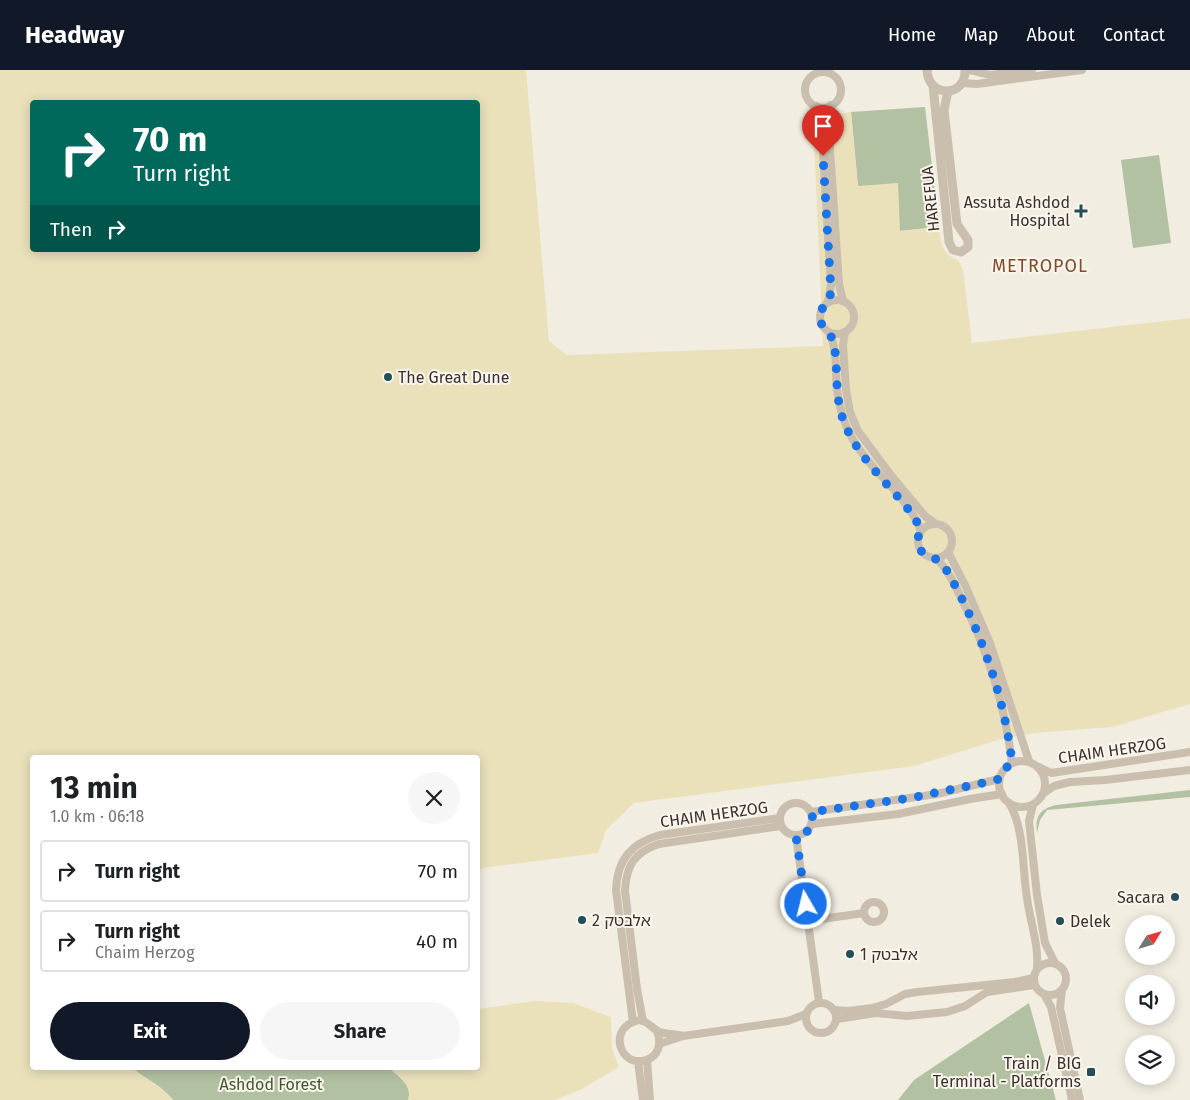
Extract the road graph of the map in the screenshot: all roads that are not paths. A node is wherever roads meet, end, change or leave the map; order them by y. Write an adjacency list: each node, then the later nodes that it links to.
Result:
1 (927, 70): 7 (street)
2 (965, 70): 6 (street)
3 (970, 70): 4 (street)
4 (1032, 70)
5 (1082, 70): 6 (street)
6 (962, 83): 8 (street)
7 (933, 86): 8 (street); 8 (street, HAREFUA)
8 (948, 91)
9 (831, 105): 10 (street); 10 (street); 11 (street)
10 (816, 106): 12 (street)
11 (844, 301): 12 (street); 13 (street)
12 (828, 302): 14 (street)
13 (845, 332): 14 (street); 15 (street)
14 (829, 333): 16 (street)
15 (936, 524): 16 (street); 17 (street)
16 (921, 531): 18 (street)
17 (948, 552): 18 (street); 20 (street)
18 (936, 558): 21 (street)
19 (1190, 752): 22 (street, CHAIM HERZOG)
20 (1029, 761): 21 (street); 22 (street)
21 (1012, 762): 24 (street)
22 (1039, 767): 25 (street)
23 (1190, 770): 25 (street, CHAIM HERZOG)
24 (999, 779): 26 (street); 29 (street)
25 (1044, 793): 28 (street)
26 (1002, 794): 27 (street); 31 (street)
27 (1010, 803): 28 (street); 38 (street)
28 (1033, 805): 37 (street)
29 (811, 812): 30 (street); 31 (street)
30 (780, 818): 32 (street); 34 (street, CHAIM HERZOG)
31 (812, 824): 33 (street)
32 (781, 826): 33 (street); 34 (street, CHAIM HERZOG)
33 (796, 836): 36 (street)
34 (630, 857): 45 (street); 47 (street)
35 (864, 913): 36 (street)
36 (808, 921): 42 (street)
37 (1055, 963): 38 (street); 40 (street)
38 (1037, 968): 39 (street)
39 (1034, 982): 41 (street); 44 (street); 44 (street)
40 (1062, 990): 41 (street); 57 (street)
41 (1044, 994): 56 (street)
42 (819, 1002): 43 (street); 44 (street)
43 (806, 1014): 46 (street); 48 (street)
44 (836, 1015): 48 (street)
45 (643, 1021): 47 (street); 49 (street)
46 (788, 1021): 48 (street); 50 (street)
47 (633, 1022): 53 (street)
48 (807, 1025)
49 (657, 1032): 50 (street); 51 (street)
50 (683, 1036): 51 (street)
51 (660, 1044): 52 (street)
52 (646, 1060): 53 (street); 55 (street)
53 (638, 1061): 54 (street)
54 (643, 1100)
55 (650, 1100)
56 (1072, 1100)
57 (1080, 1100)

